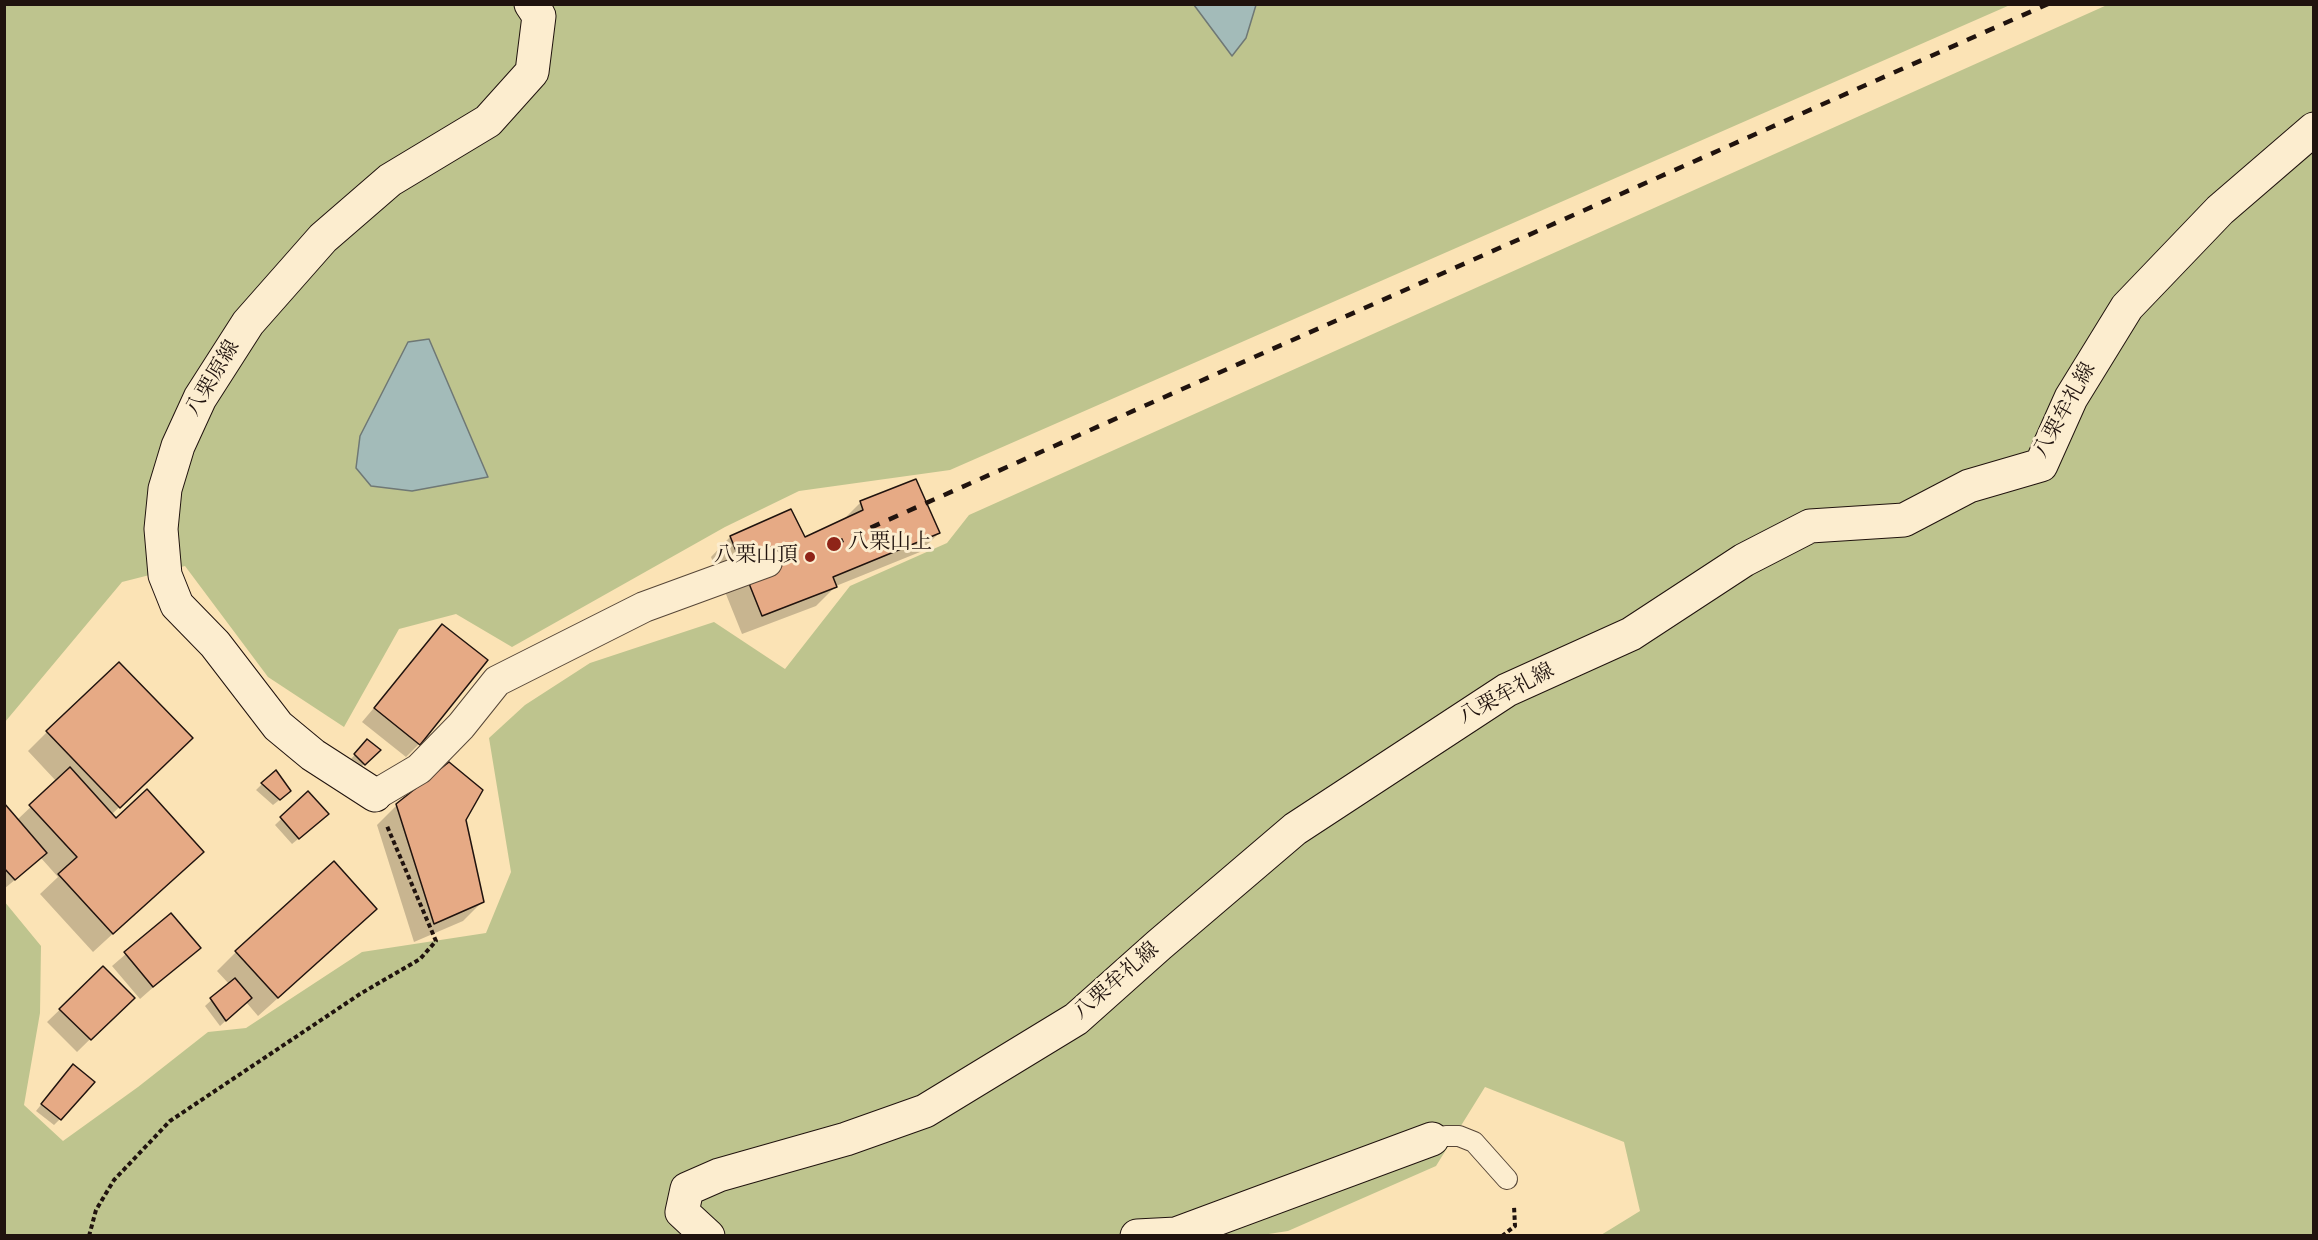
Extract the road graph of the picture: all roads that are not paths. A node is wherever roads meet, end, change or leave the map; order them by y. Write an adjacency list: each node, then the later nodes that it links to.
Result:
1 (531, 4): 4 (main road, 八栗原線)
2 (2313, 129): 7 (main road, 八栗牟礼線)
3 (766, 562): 4 (street)
4 (375, 795)
5 (1432, 1139): 6 (lane); 8 (main road)
6 (1507, 1179)
7 (708, 1236)
8 (1137, 1236)

